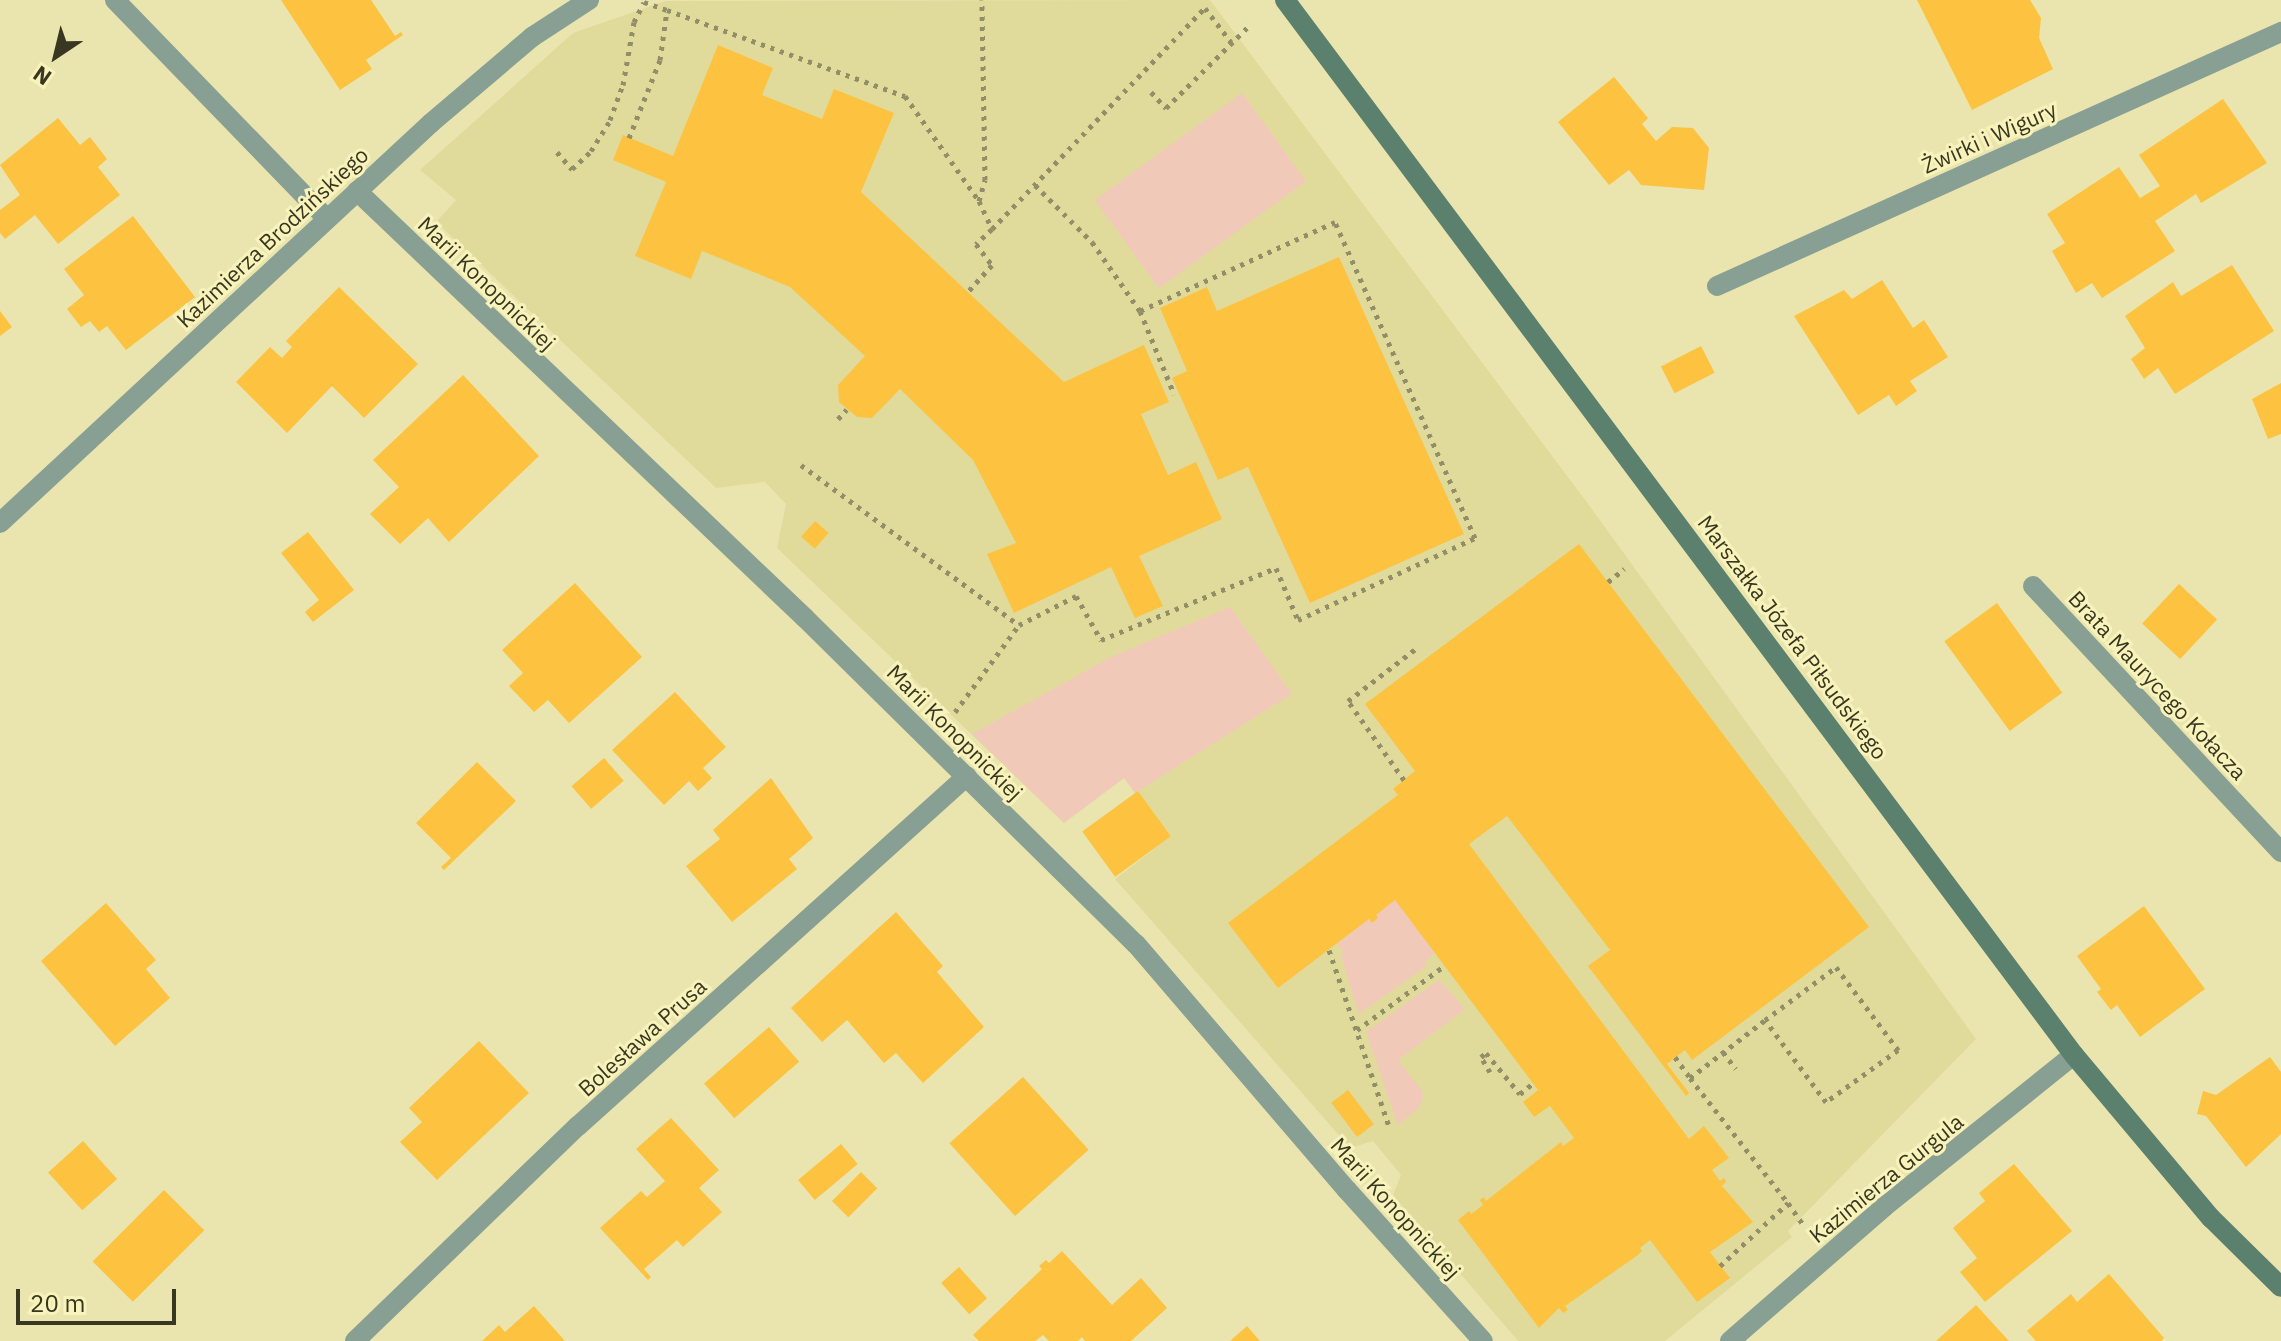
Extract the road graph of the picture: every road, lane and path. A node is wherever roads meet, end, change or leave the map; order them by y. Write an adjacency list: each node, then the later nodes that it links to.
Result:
1 (115, 0): 15 (street)
2 (589, 0): 13 (street, Kazimierza Brodzińskiego)
3 (982, 0): 14 (path)
4 (1285, 0): 39 (main road, Marszałka Józefa Piłsudskiego)
5 (667, 10): 10 (path); 11 (path); 14 (path)
6 (1250, 25): 8 (path)
7 (2281, 32): 17 (street, Żwirki i Wigury)
8 (1231, 42): 9 (path); 12 (path)
9 (1151, 92)
10 (629, 138)
11 (557, 152)
12 (1035, 185): 16 (path); 19 (path)
13 (357, 191): 15 (street, Kazimierza Brodzińskiego); 31 (street, Marii Konopnickiej)
14 (979, 201): 16 (path)
15 (326, 218): 24 (street, Kazimierza Brodzińskiego)
16 (992, 229): 18 (path)
17 (1717, 286)
18 (968, 292)
19 (1140, 311): 20 (path); 28 (path)
20 (1174, 394)
21 (847, 409): 22 (path)
22 (838, 419)
23 (801, 465): 28 (path)
24 (0, 523)
25 (1624, 569): 26 (path)
26 (1608, 582)
27 (2033, 586): 33 (street, Brata Maurycego Kołacza)
28 (1019, 625): 30 (path)
29 (1418, 647): 32 (path)
30 (947, 722)
31 (967, 776): 50 (street, Bolesława Prusa); 51 (street, Marii Konopnickiej)
32 (1404, 780)
33 (2281, 852)
34 (1329, 950): 37 (path)
35 (1444, 966): 37 (path)
36 (1765, 1020): 36 (path); 38 (path)
37 (1357, 1030): 45 (path)
38 (1723, 1052): 41 (path); 43 (path)
39 (2074, 1055): 49 (main road, Marszałka Józefa Piłsudskiego); 52 (street, Kazimierza Gurgula)
40 (1675, 1057): 43 (path)
41 (1736, 1069)
42 (1490, 1072): 44 (path)
43 (1690, 1078): 46 (path)
44 (1533, 1083)
45 (1390, 1129)
46 (1788, 1203): 47 (path); 48 (path)
47 (1812, 1238)
48 (1720, 1266)
49 (2281, 1287)
50 (355, 1341)
51 (1483, 1341)
52 (1730, 1341)

